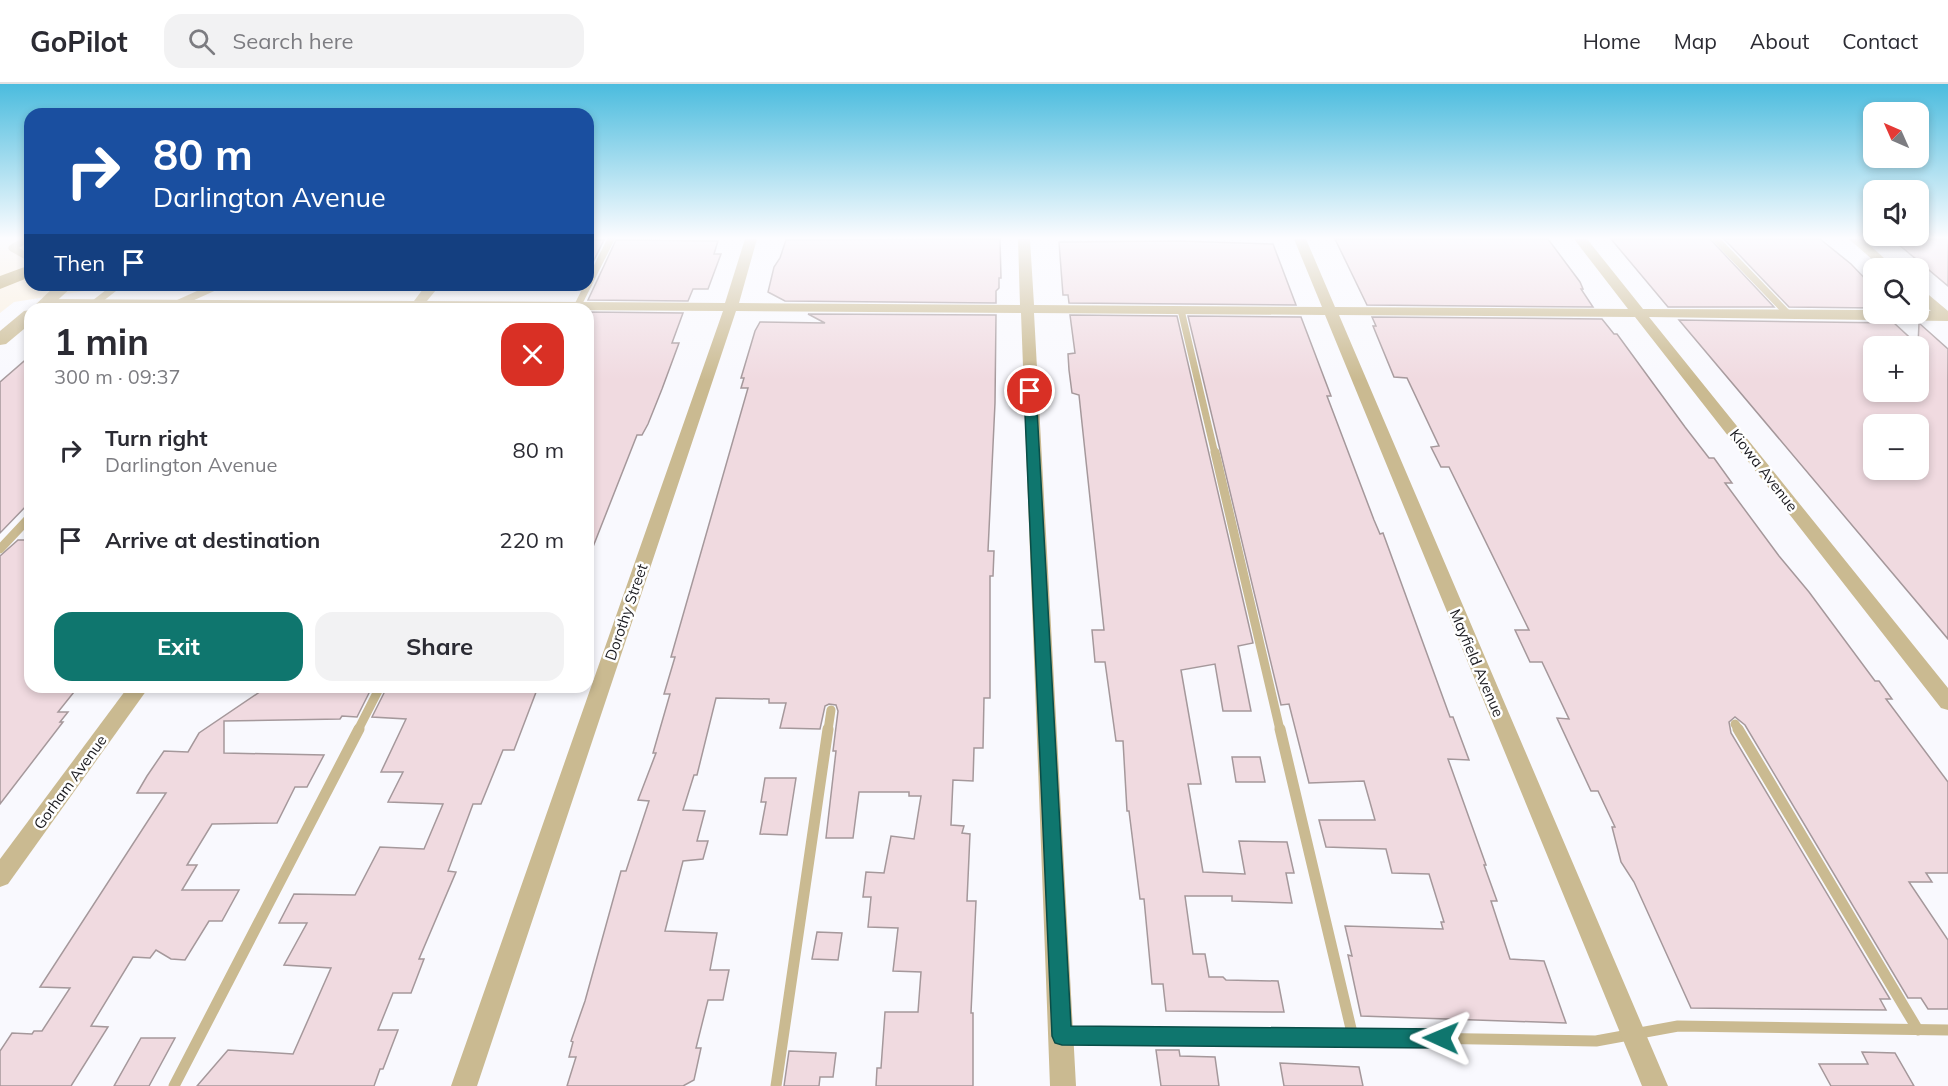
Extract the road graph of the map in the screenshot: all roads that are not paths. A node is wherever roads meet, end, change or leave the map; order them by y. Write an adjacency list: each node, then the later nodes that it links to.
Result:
1 (17, 286): 10 (main road)
2 (737, 286): 15 (street, Dorothy Street)
3 (1025, 286): 17 (street)
4 (1319, 286): 19 (street, Mayfield Avenue)
5 (1618, 286): 20 (street, Kiowa Avenue)
6 (1761, 286): 21 (lane)
7 (59, 291): 12 (street)
8 (110, 291): 13 (lane)
9 (206, 291): 14 (lane)
10 (0, 293)
11 (1929, 302): 22 (street)
12 (45, 303)
13 (95, 303): 14 (street)
14 (179, 303)
15 (731, 307): 16 (street); 17 (street); 39 (street, Dorothy Street)
16 (594, 308)
17 (1026, 309): 18 (street); 36 (street)
18 (1181, 310): 19 (street); 37 (lane)
19 (1330, 312): 20 (street); 35 (street, Mayfield Avenue)
20 (1640, 313): 21 (street); 29 (street, Kiowa Avenue)
21 (1788, 314): 22 (street)
22 (1947, 316)
23 (24, 320): 24 (street)
24 (0, 340)
25 (24, 523): 26 (lane)
26 (0, 549)
27 (135, 693): 32 (street, Gorham Avenue)
28 (377, 693): 38 (lane)
29 (1948, 702)
30 (831, 710): 40 (lane)
31 (1735, 724): 33 (lane)
32 (0, 877)
33 (1918, 1030): 34 (lane); 35 (lane)
34 (1948, 1030)
35 (1633, 1034): 37 (lane); 42 (street, Mayfield Avenue)
36 (1062, 1036): 37 (lane); 41 (street)
37 (1353, 1037)
38 (174, 1086)
39 (464, 1086)
40 (776, 1086)
41 (1063, 1086)
42 (1655, 1086)

